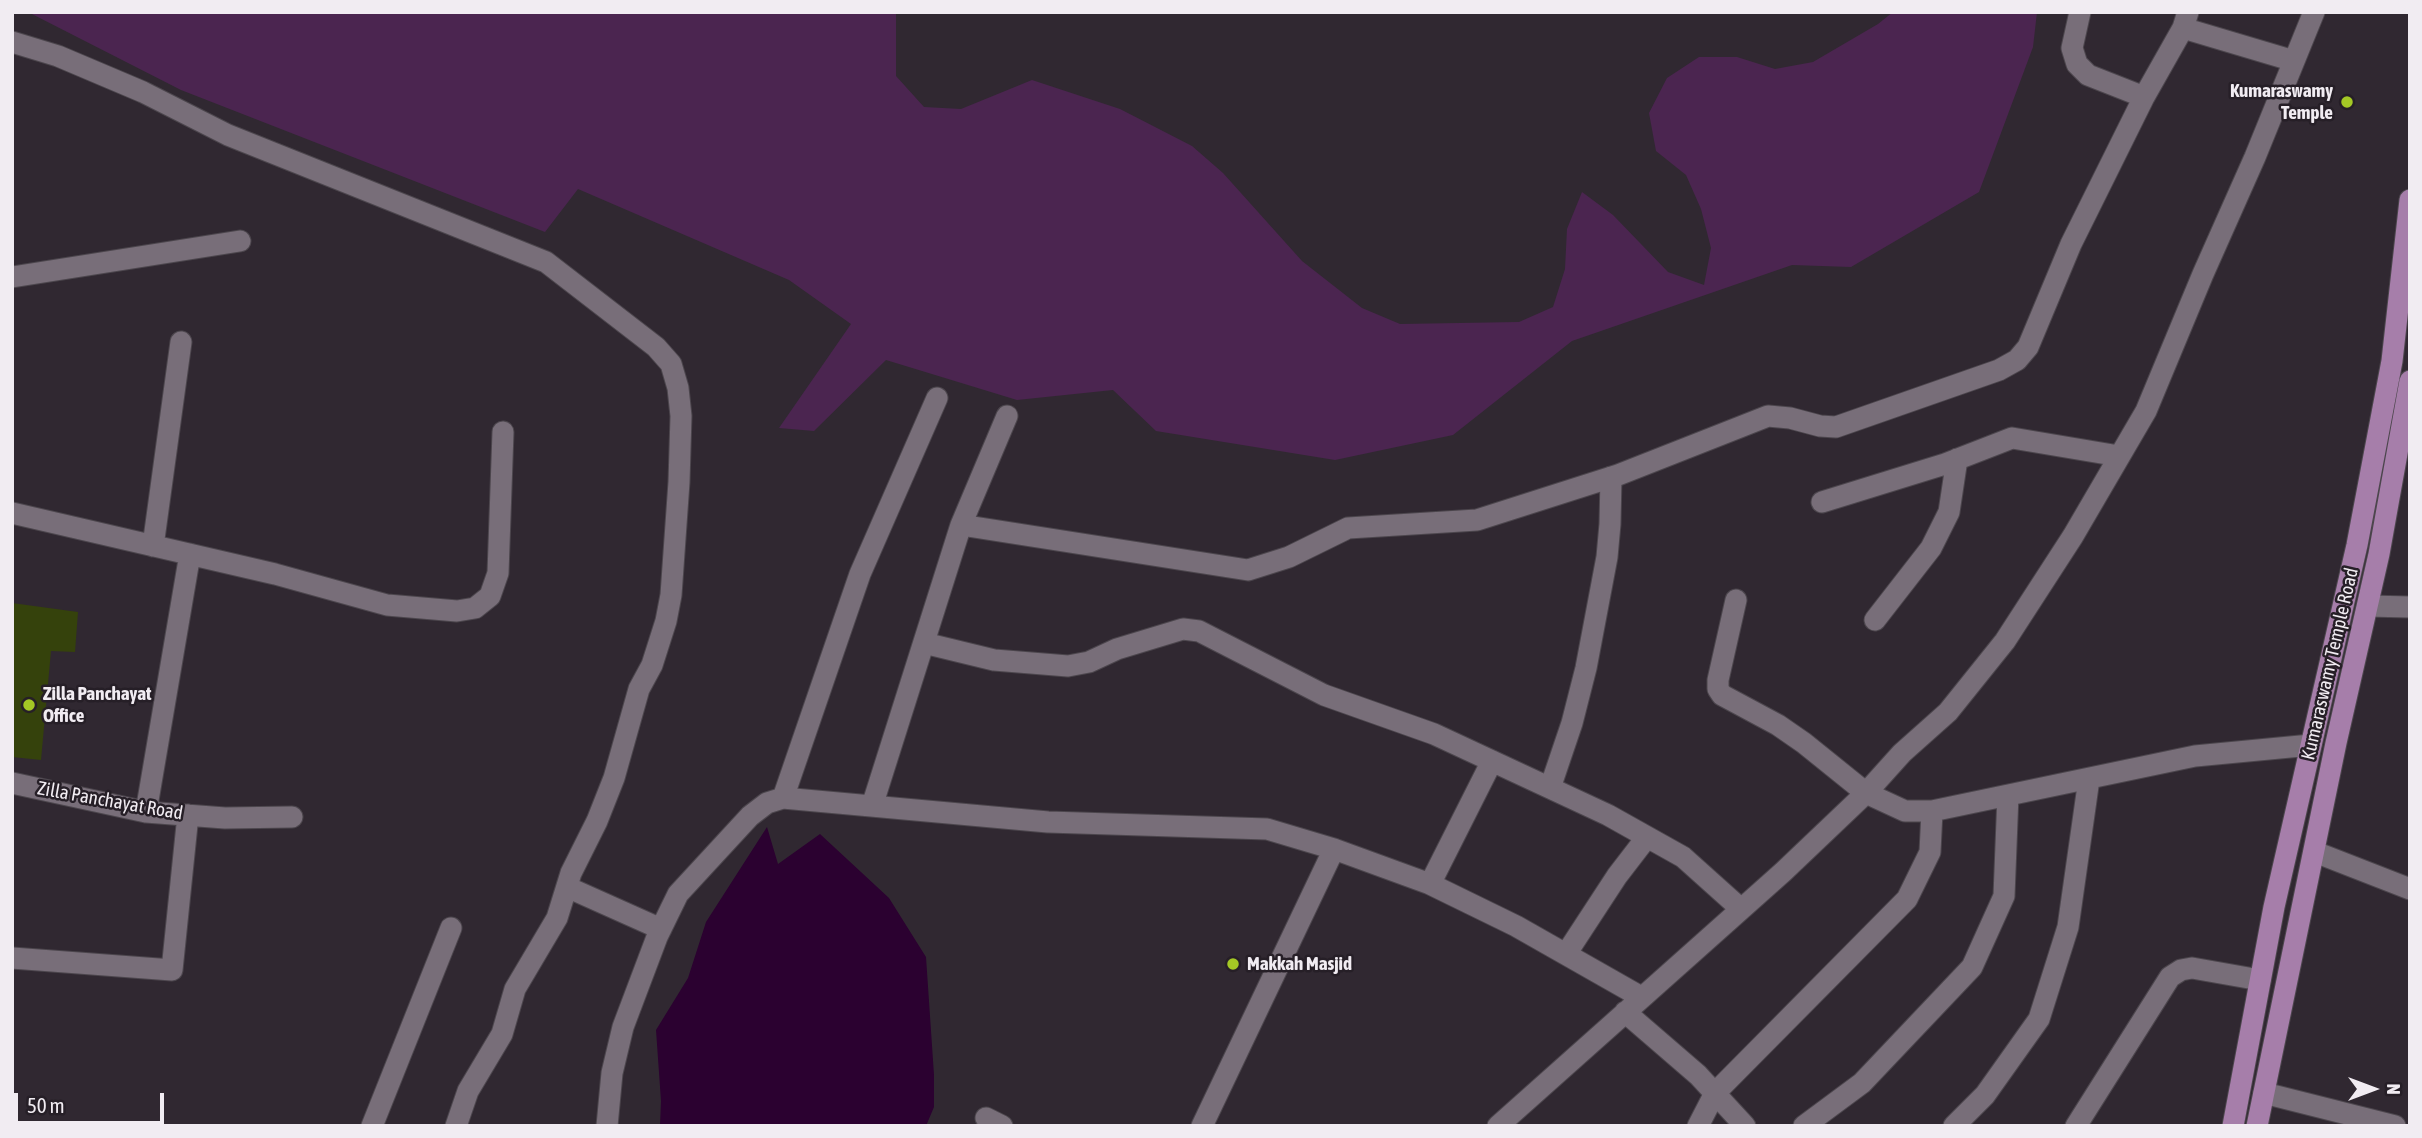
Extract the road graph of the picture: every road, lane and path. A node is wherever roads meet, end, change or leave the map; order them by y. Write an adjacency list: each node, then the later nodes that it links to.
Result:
1 (2080, 12): 6 (street)
2 (2314, 12): 5 (street)
3 (2186, 20): 5 (street); 6 (street)
4 (12, 42): 45 (street)
5 (2294, 61): 15 (street)
6 (2144, 97): 17 (street)
7 (2410, 200): 28 (main road, Kumaraswamy Temple Road)
8 (240, 241): 9 (street)
9 (12, 276)
10 (181, 342): 21 (street)
11 (2410, 381): 24 (main road, Kumaraswamy Temple Road)
12 (937, 398): 35 (street)
13 (1007, 416): 20 (street)
14 (503, 432): 22 (street)
15 (2119, 456): 16 (street); 33 (street)
16 (1957, 459): 18 (street); 26 (street)
17 (1611, 477): 20 (street); 32 (street)
18 (1822, 502)
19 (12, 513): 21 (street)
20 (961, 525): 27 (street)
21 (153, 546): 22 (street)
22 (190, 554): 37 (street)
23 (1736, 600): 33 (street)
24 (2368, 606): 25 (street); 43 (main road, Kumaraswamy Temple Road)
25 (2410, 607)
26 (1875, 620)
27 (924, 643): 29 (street); 36 (street)
28 (2311, 745): 30 (street); 52 (main road, Kumaraswamy Temple Road)
29 (1492, 761): 32 (street); 44 (street)
30 (2089, 779): 34 (street); 65 (street)
31 (12, 783): 37 (street, Zilla Panchayat Road)
32 (1550, 788): 41 (street)
33 (1866, 793): 38 (street); 47 (street)
34 (2008, 795): 38 (street); 64 (street)
35 (783, 798): 36 (street); 49 (street)
36 (872, 806): 42 (street)
37 (146, 811): 39 (street, Zilla Panchayat Road)
38 (1932, 811): 55 (street)
39 (188, 815): 40 (street, Zilla Panchayat Road); 51 (street)
40 (292, 817)
41 (1647, 837): 47 (street); 50 (street)
42 (1334, 849): 44 (street); 60 (street)
43 (2315, 852): 46 (street); 56 (main road, Kumaraswamy Temple Road)
44 (1430, 884): 50 (street)
45 (567, 887): 49 (street); 58 (street)
46 (2410, 889)
47 (1741, 909): 53 (street)
48 (451, 928): 57 (street)
49 (662, 929): 59 (street)
50 (1566, 954): 53 (street)
51 (12, 958)
52 (2260, 980): 66 (street); 67 (main road, Kumaraswamy Temple Road)
53 (1641, 997): 54 (street)
54 (1625, 1012): 55 (street); 61 (street)
55 (1715, 1093): 62 (street); 63 (street)
56 (2264, 1093): 68 (main road, Kumaraswamy Temple Road); 69 (street)
57 (372, 1126)
58 (456, 1126)
59 (607, 1126)
60 (1202, 1126)
61 (1498, 1126)
62 (1698, 1126)
63 (1745, 1126)
64 (1804, 1126)
65 (1954, 1126)
66 (2076, 1126)
67 (2233, 1126)
68 (2257, 1126)
69 (2395, 1126)

